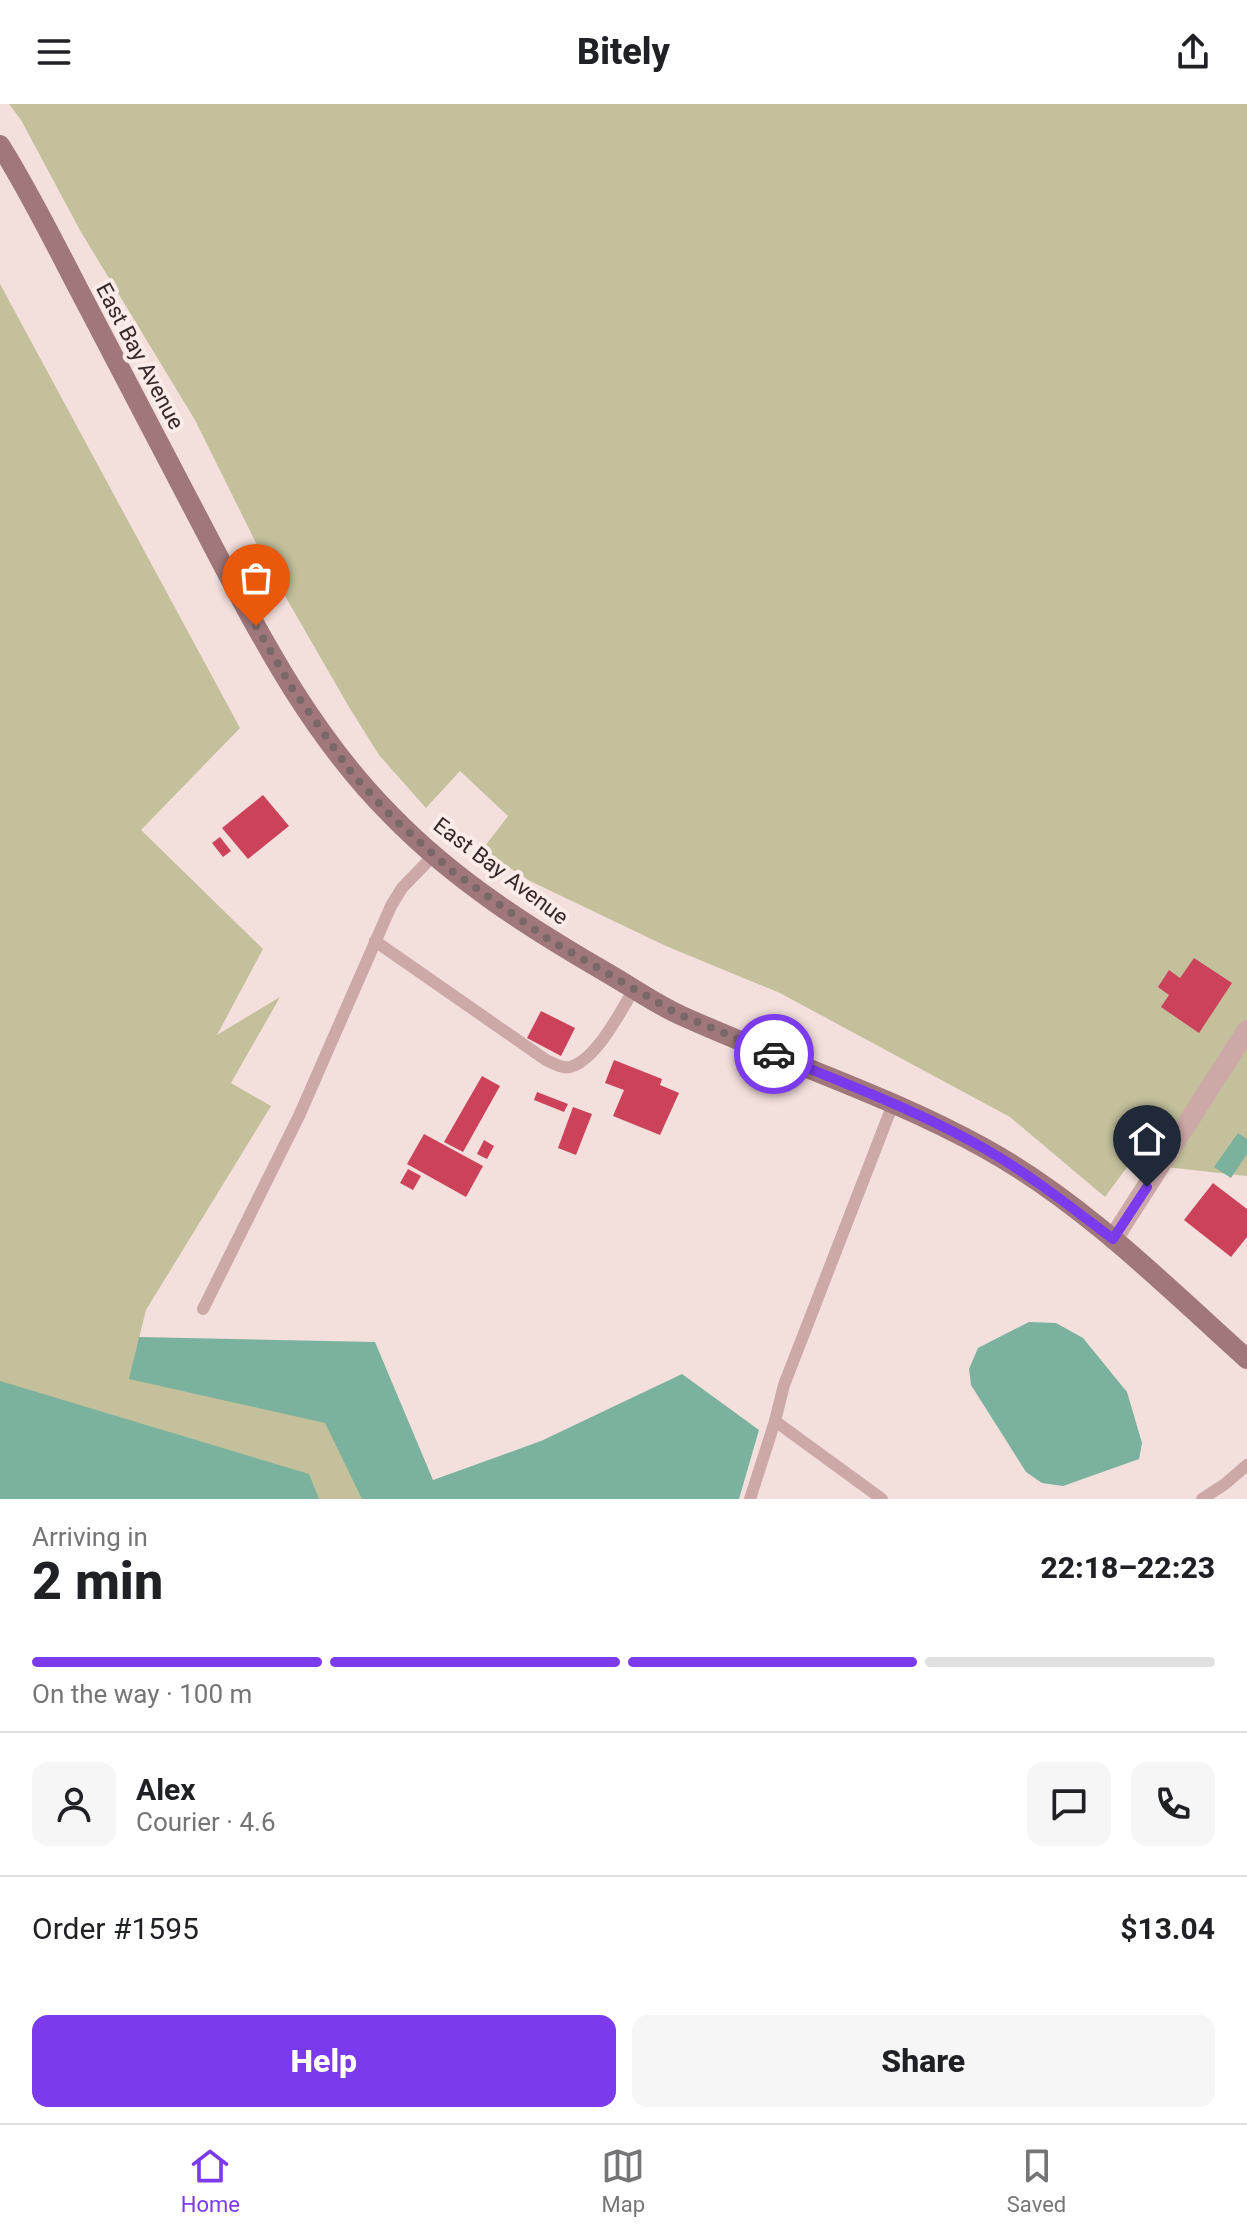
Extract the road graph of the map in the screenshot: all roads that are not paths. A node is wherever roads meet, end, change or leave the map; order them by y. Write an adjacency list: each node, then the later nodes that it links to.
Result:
1 (0, 145): 2 (street, East Bay Avenue)
2 (434, 855): 3 (lane); 4 (street, East Bay Avenue)
3 (375, 941): 4 (lane); 8 (lane)
4 (634, 989): 6 (street, East Bay Avenue)
5 (1247, 1030): 7 (street)
6 (893, 1104): 7 (street, East Bay Avenue); 10 (lane)
7 (1113, 1239): 9 (street, East Bay Avenue)
8 (203, 1309)
9 (1247, 1359)
10 (775, 1421): 12 (lane); 13 (lane)
11 (1247, 1465): 14 (lane)
12 (750, 1499)
13 (882, 1499)
14 (1202, 1499)

